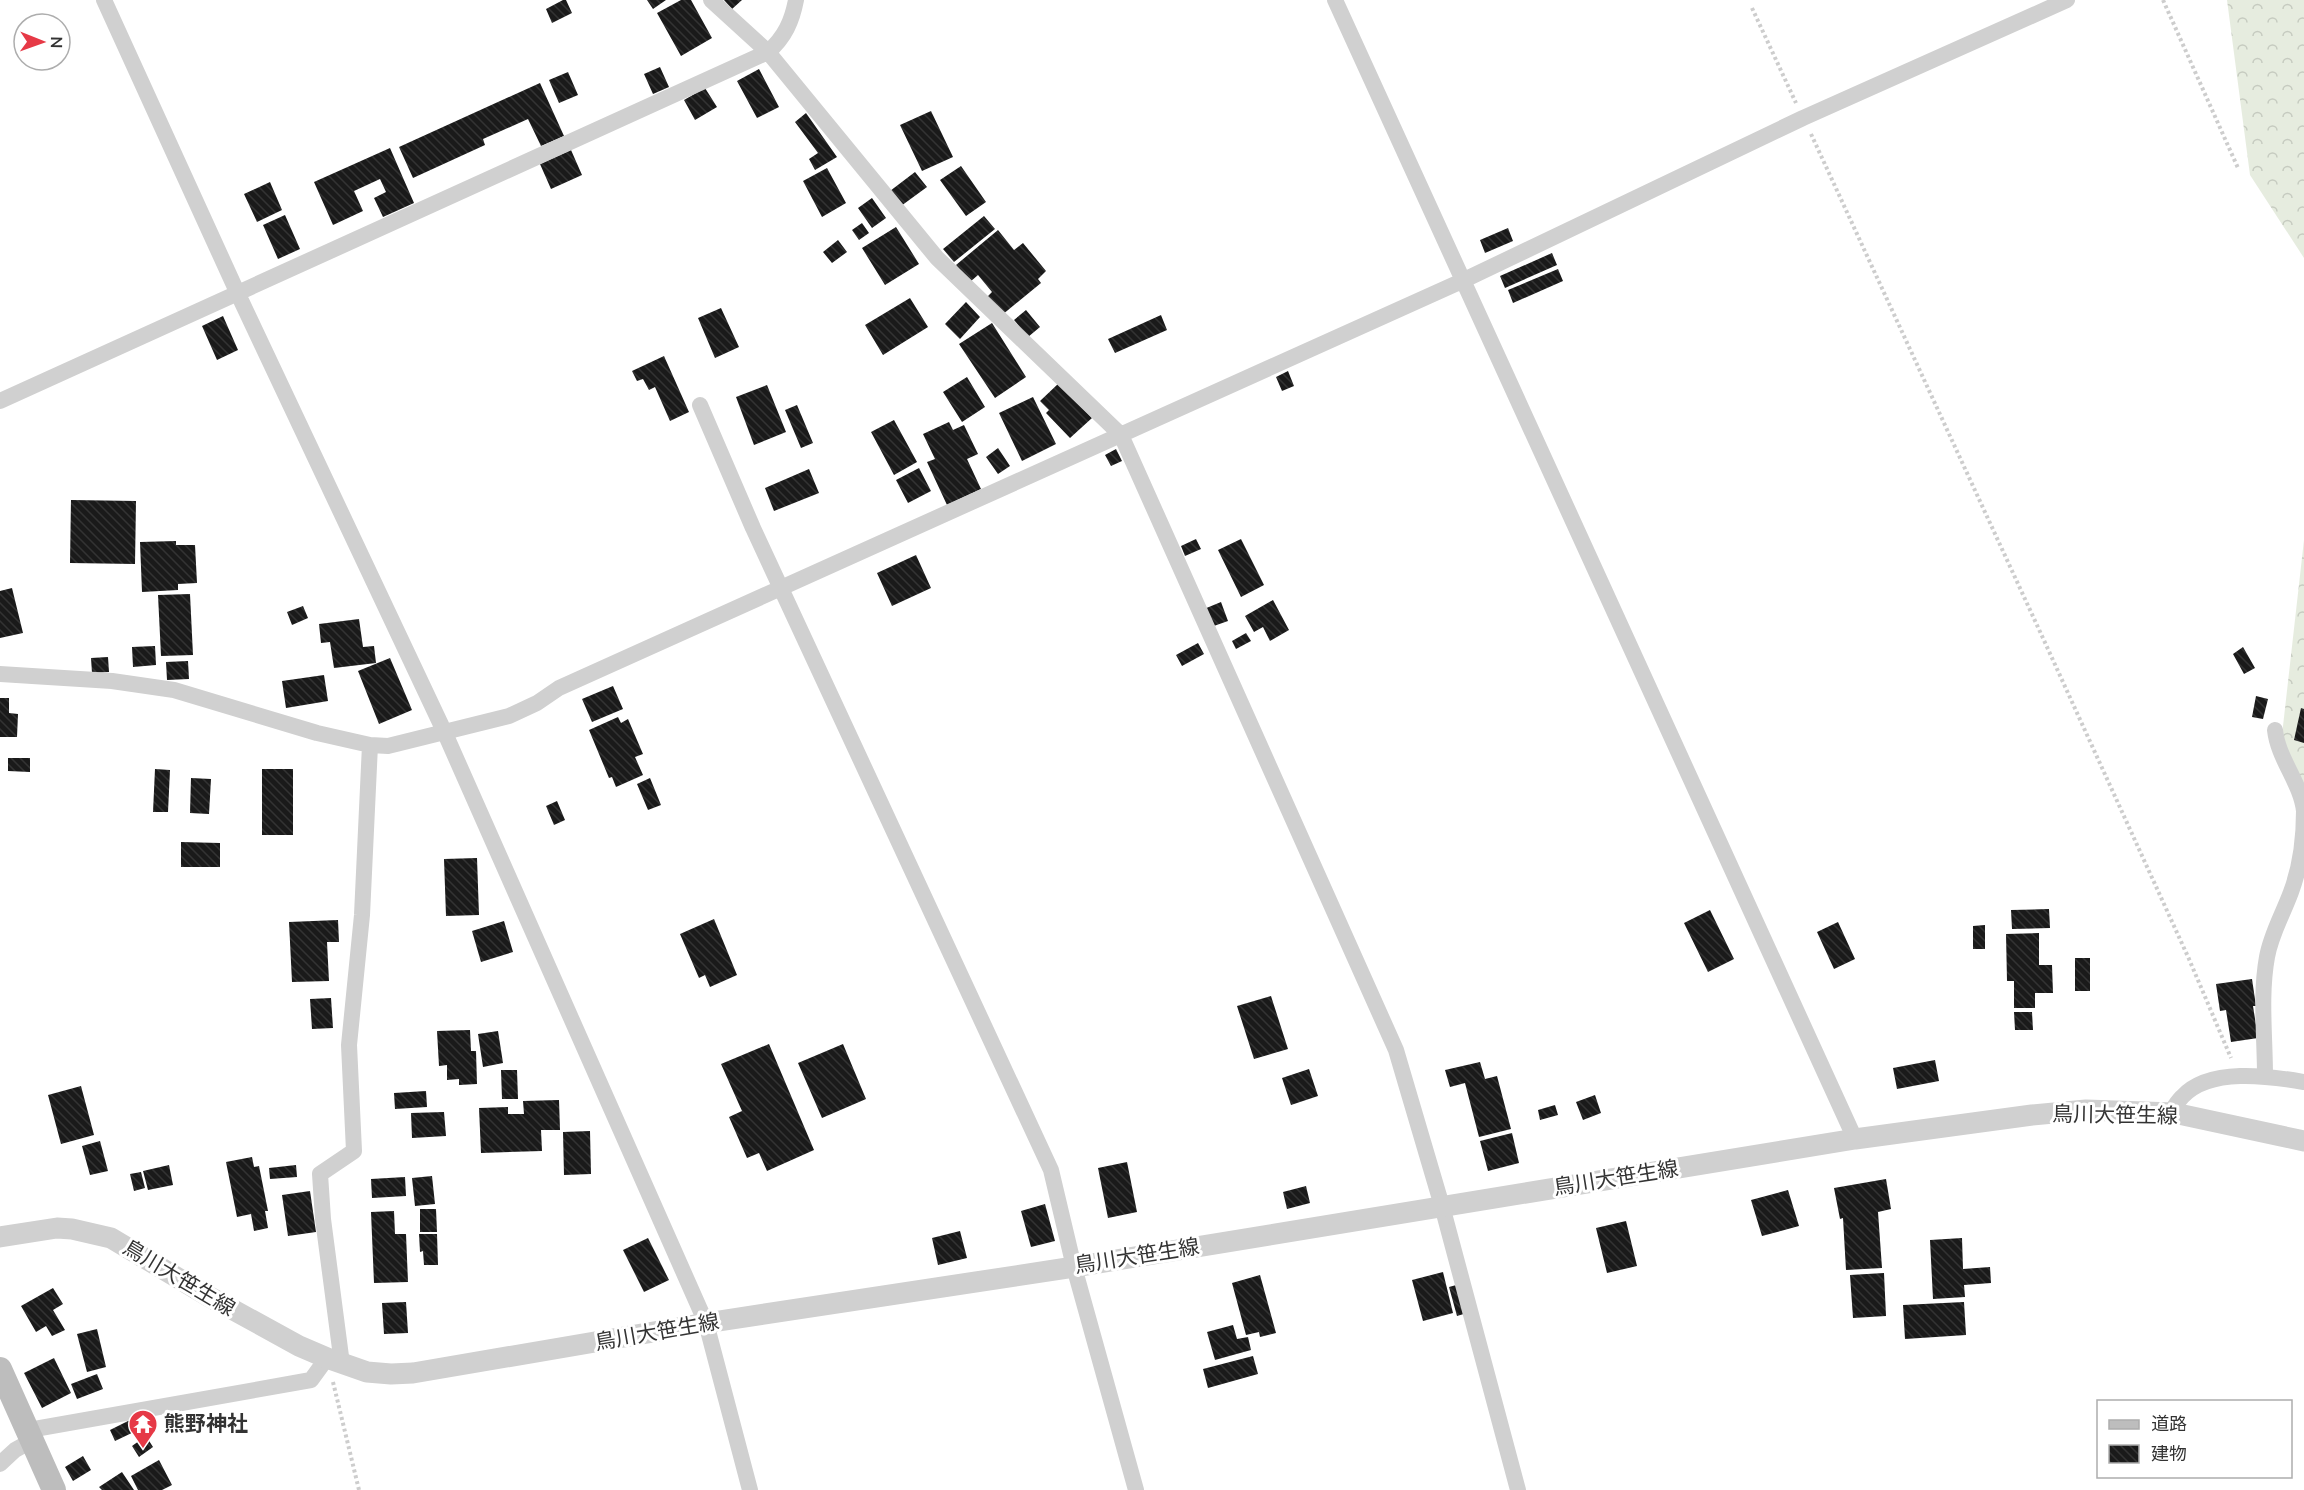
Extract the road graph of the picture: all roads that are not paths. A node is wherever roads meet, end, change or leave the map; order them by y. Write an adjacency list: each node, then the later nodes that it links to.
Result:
1 (104, 0): 8 (street)
2 (711, 0): 6 (street)
3 (796, 0): 6 (street)
4 (1335, 0): 7 (street)
5 (2067, 0): 7 (street)
6 (768, 52): 8 (street); 11 (street)
7 (1462, 281): 11 (street); 20 (street)
8 (238, 294): 9 (street); 15 (street)
9 (0, 401)
10 (700, 405): 12 (street)
11 (1121, 435): 12 (street); 22 (street)
12 (781, 590): 15 (street); 24 (street)
13 (0, 674): 16 (street)
14 (2275, 730): 17 (street)
15 (444, 731): 16 (street); 25 (street)
16 (370, 745): 26 (street)
17 (2265, 1076): 18 (street); 19 (street)
18 (2304, 1082)
19 (2171, 1113): 20 (street, 鳥川大笹生線); 21 (street, 鳥川大笹生線)
20 (1855, 1139): 22 (street, 鳥川大笹生線)
21 (2304, 1141)
22 (1442, 1206): 24 (street, 鳥川大笹生線); 33 (street)
23 (0, 1237): 26 (street, 鳥川大笹生線)
24 (1074, 1267): 25 (street, 鳥川大笹生線); 32 (street)
25 (706, 1323): 26 (street, 鳥川大笹生線); 31 (street)
26 (334, 1361): 28 (street)
27 (0, 1369): 28 (main road)
28 (31, 1435): 29 (street); 30 (main road)
29 (0, 1464)
30 (54, 1490)
31 (750, 1490)
32 (1136, 1490)
33 (1518, 1490)

